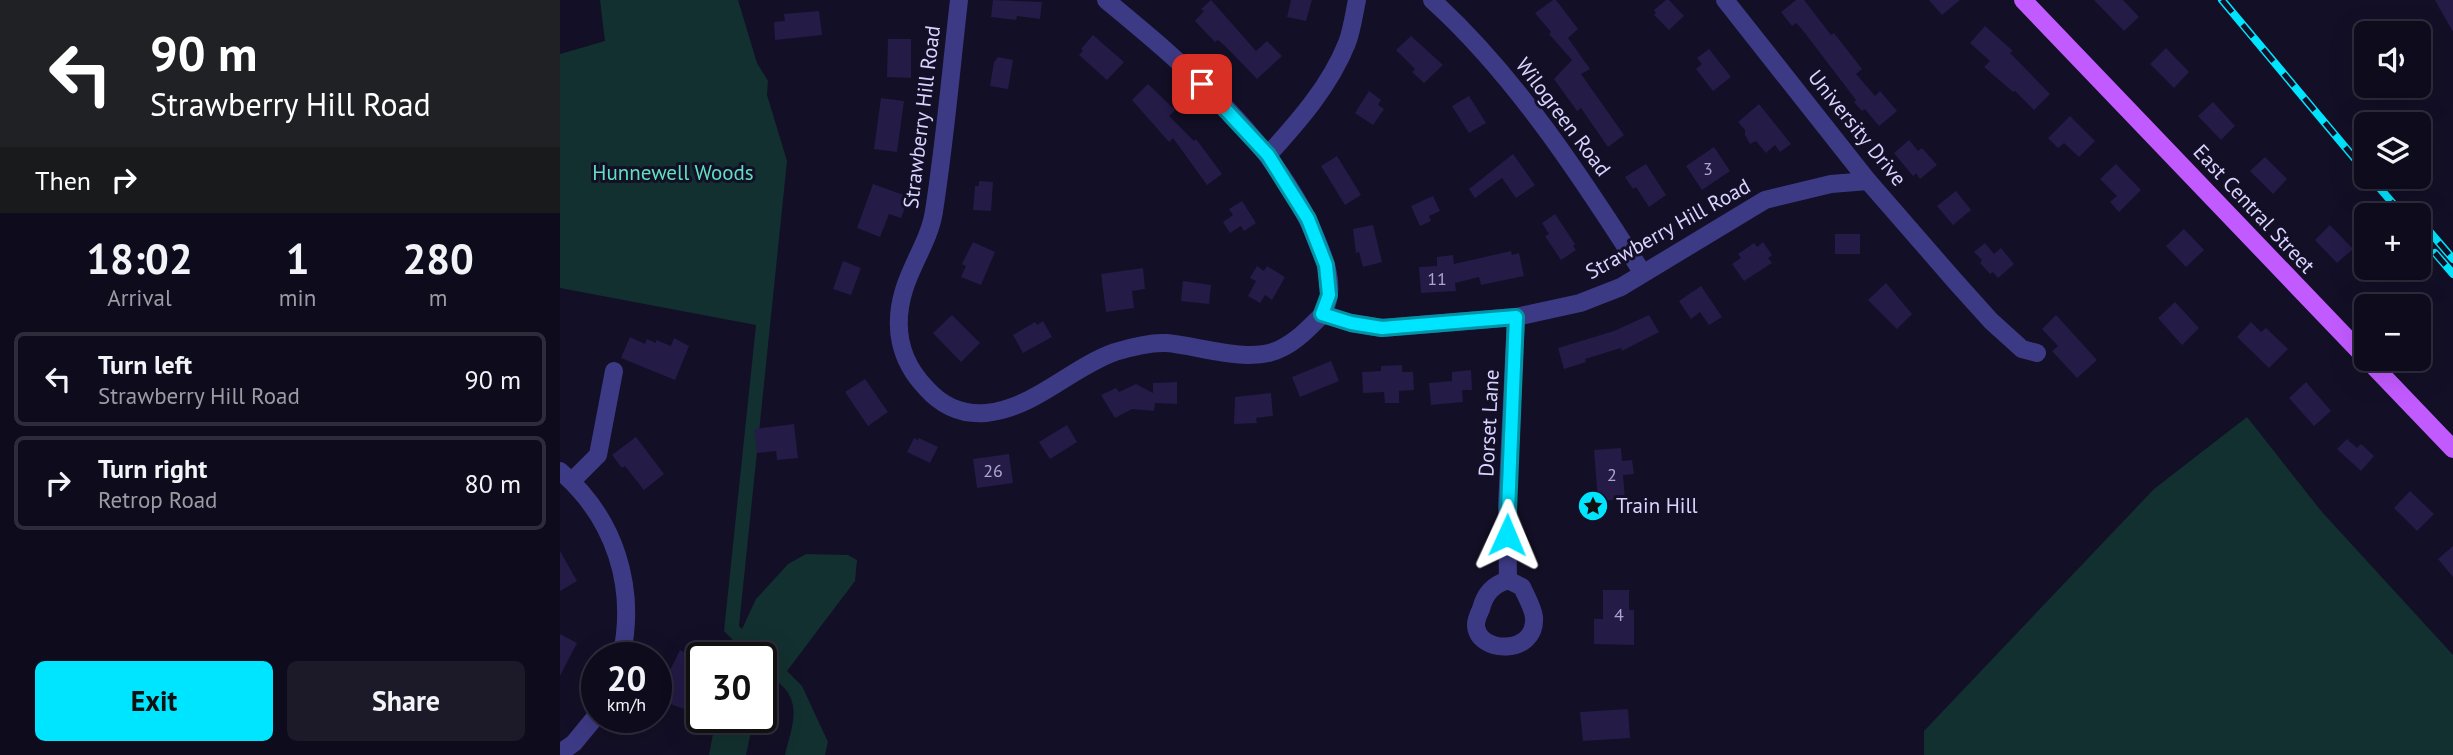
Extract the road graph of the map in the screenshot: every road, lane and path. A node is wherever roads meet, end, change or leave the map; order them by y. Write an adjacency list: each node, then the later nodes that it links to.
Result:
1 (959, 0): 10 (street, Strawberry Hill Road)
2 (1106, 0): 7 (street)
3 (1357, 0): 7 (street)
4 (1432, 0): 9 (street, Wilogreen Road)
5 (1725, 0): 8 (street, University Drive)
6 (2023, 0): 14 (main road, East Central Street)
7 (1268, 155): 10 (street)
8 (1868, 181): 9 (street, Strawberry Hill Road); 12 (street, University Drive)
9 (1642, 272): 11 (street, Strawberry Hill Road)
10 (1322, 314): 11 (street, Strawberry Hill Road)
11 (1516, 317): 16 (street, Dorset Lane)
12 (2037, 354)
13 (614, 371): 15 (street)
14 (2453, 449)
15 (566, 476): 17 (street)
16 (1508, 580): 16 (street)
17 (624, 642)
18 (582, 733): 19 (street)
19 (560, 753)

